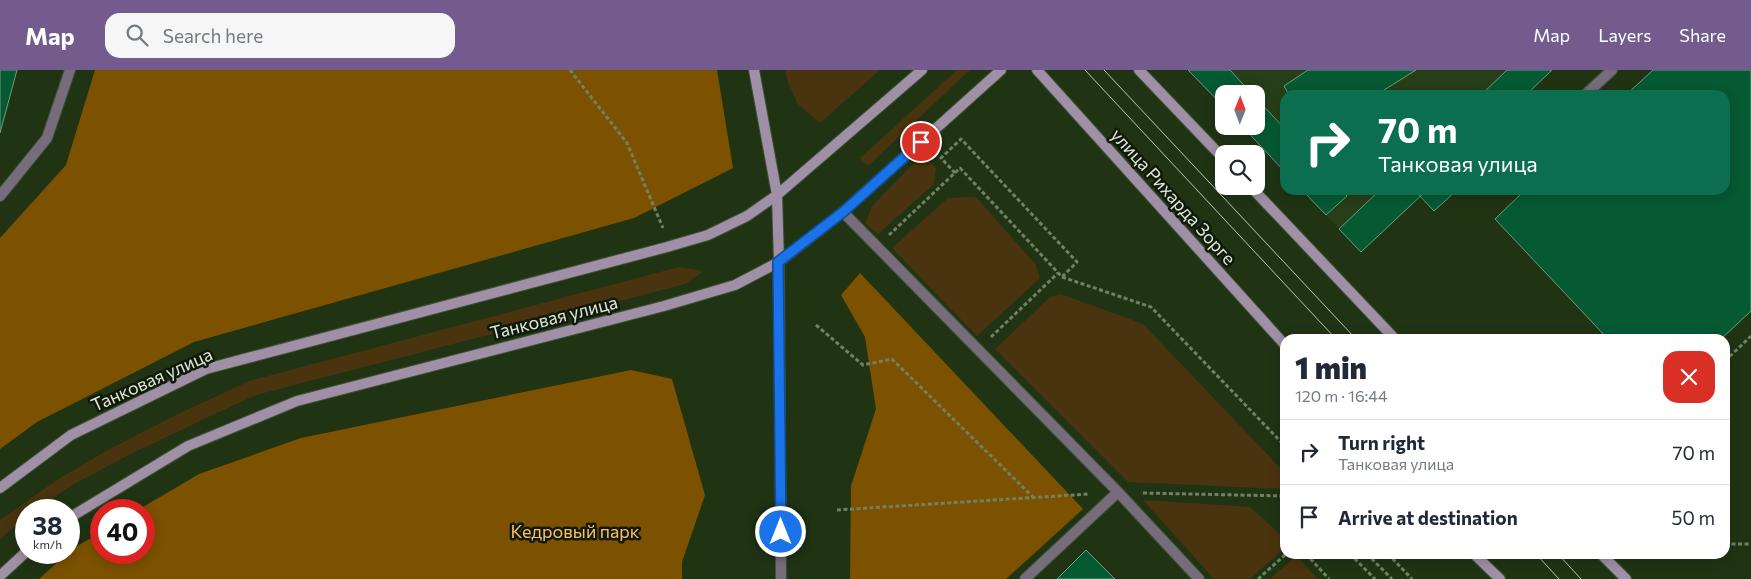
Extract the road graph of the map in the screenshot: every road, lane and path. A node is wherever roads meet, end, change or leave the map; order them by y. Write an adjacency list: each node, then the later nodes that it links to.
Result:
1 (70, 70): 14 (street)
2 (570, 70): 16 (path)
3 (754, 70): 12 (main road)
4 (922, 70): 12 (main road, Танковая улица)
5 (1001, 70): 15 (main road, Танковая улица)
6 (1037, 70): 24 (main road, улица Рихарда Зорге)
7 (1139, 70): 10 (main road)
8 (1612, 70): 9 (street)
9 (1590, 90)
10 (1215, 150)
11 (955, 173): 17 (path); 19 (path); 20 (path)
12 (777, 195): 18 (main road); 28 (main road, Танковая улица)
13 (1259, 195): 22 (main road)
14 (0, 196)
15 (843, 212): 17 (street); 18 (main road, Танковая улица)
16 (663, 228)
17 (876, 247): 25 (street)
18 (778, 262): 33 (main road, Танковая улица); 45 (street)
19 (1058, 273): 20 (path); 25 (path)
20 (1062, 277): 27 (path)
21 (816, 325): 31 (path)
22 (1390, 334)
23 (1751, 336): 26 (path)
24 (1280, 339)
25 (978, 350): 29 (street)
26 (1730, 356)
27 (1280, 441)
28 (0, 488)
29 (1118, 492): 30 (path); 31 (path); 46 (street); 47 (street)
30 (1280, 496)
31 (1034, 498): 32 (path)
32 (838, 510)
33 (80, 511)
34 (1730, 544): 35 (path)
35 (1751, 544)
36 (1280, 559): 48 (path)
37 (1311, 559): 49 (path)
38 (1355, 559): 50 (path)
39 (1372, 559): 51 (path)
40 (1393, 559): 52 (path)
41 (1479, 559): 53 (main road)
42 (1606, 559): 54 (main road)
43 (15, 562): 44 (main road)
44 (0, 576)
45 (782, 579)
46 (1025, 579)
47 (1199, 579)
48 (1258, 579)
49 (1329, 579)
50 (1375, 579)
51 (1392, 579)
52 (1412, 579)
53 (1500, 579)
54 (1626, 579)

